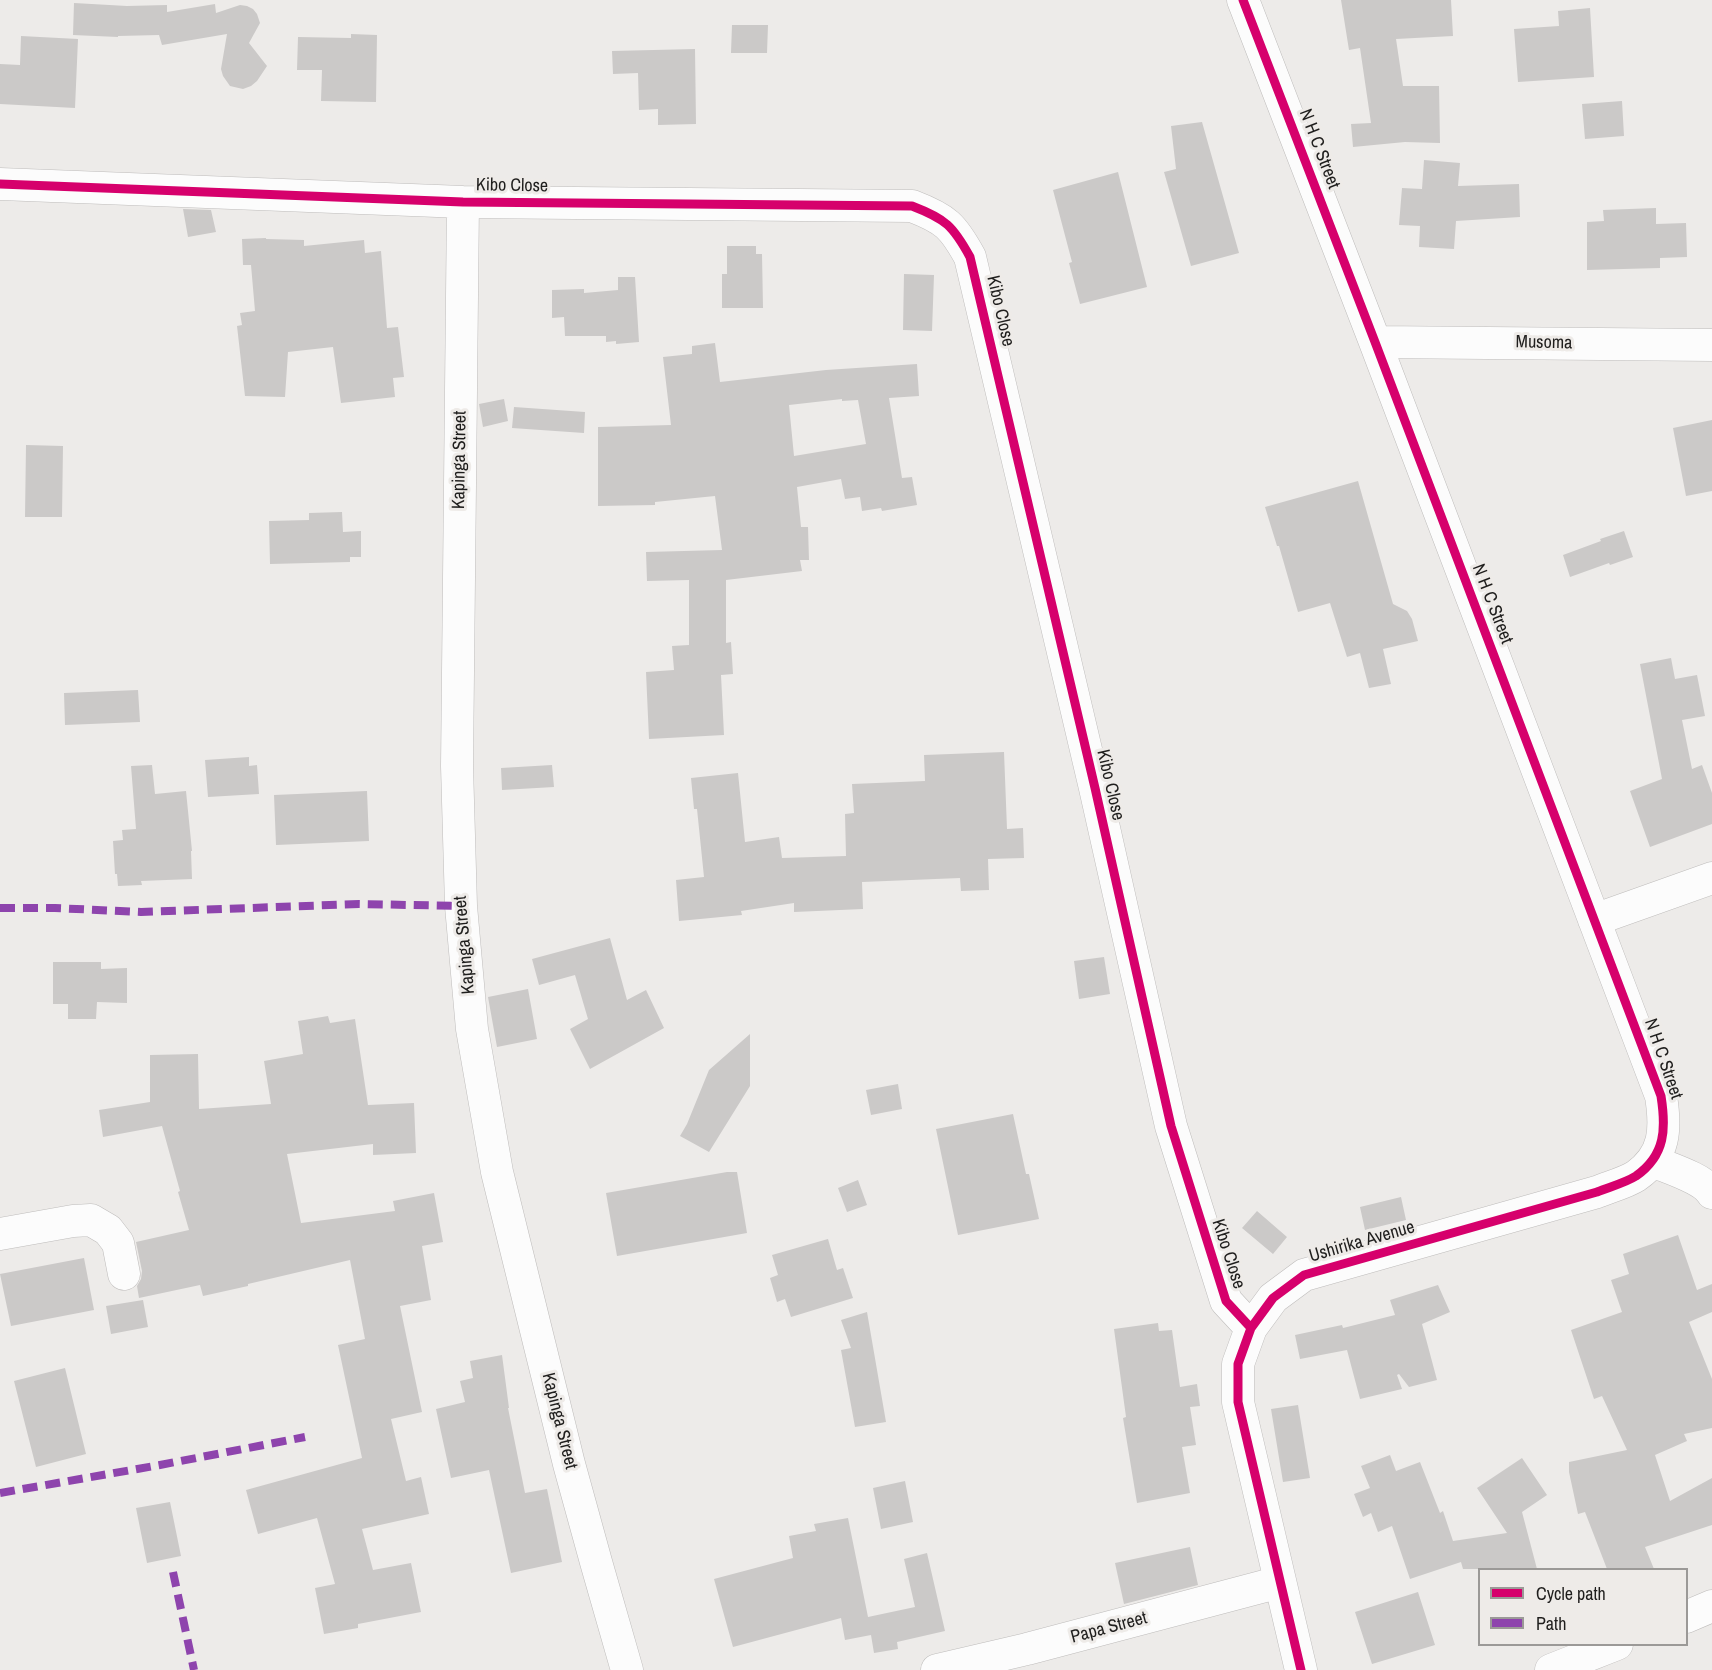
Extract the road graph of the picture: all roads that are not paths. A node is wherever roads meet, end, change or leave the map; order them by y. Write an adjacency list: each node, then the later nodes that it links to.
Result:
1 (1243, 0): 4 (street, N H C Street)
2 (0, 184): 3 (street, Kibo Close)
3 (463, 201): 12 (street, Kibo Close); 18 (street, Kapinga Street)
4 (1375, 342): 5 (street, Musoma); 7 (street, N H C Street)
5 (1712, 345)
6 (1712, 878): 7 (street)
7 (1594, 921): 8 (street, N H C Street)
8 (1652, 1161): 9 (street); 12 (street, Ushirika Avenue)
9 (1705, 1180)
10 (0, 1234): 11 (street)
11 (124, 1274)
12 (1251, 1328): 13 (street, Ushirika Avenue)
13 (1280, 1582): 17 (street, Papa Street); 20 (street, Ushirika Avenue)
14 (1712, 1606): 15 (street)
15 (1688, 1616)
16 (1612, 1646): 21 (street)
17 (1029, 1660): 19 (street, Papa Street)
18 (627, 1670)
19 (937, 1670)
20 (1301, 1670)
21 (1551, 1670)

